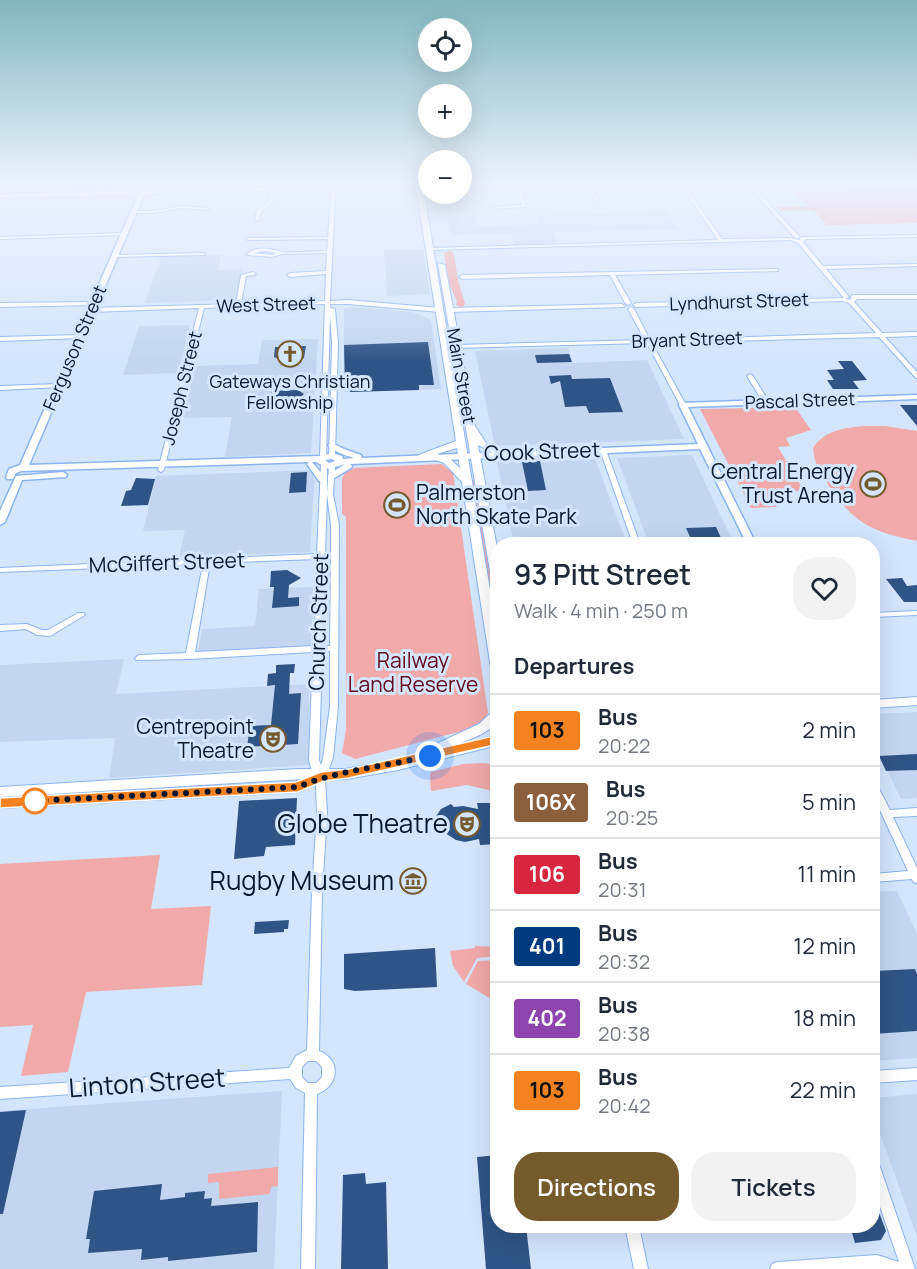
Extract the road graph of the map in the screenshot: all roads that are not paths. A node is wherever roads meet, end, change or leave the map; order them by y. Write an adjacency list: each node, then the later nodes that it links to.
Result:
1 (119, 243): 10 (street, Ferguson Street)
2 (329, 243): 7 (street, Church Street)
3 (433, 243): 6 (main road)
4 (641, 243): 6 (street)
5 (801, 243): 12 (street)
6 (434, 249): 18 (main road)
7 (329, 252): 8 (street); 14 (street, Church Street)
8 (282, 253): 8 (street)
9 (203, 254): 10 (street)
10 (114, 256): 29 (street, Ferguson Street)
11 (917, 265): 12 (street)
12 (822, 268): 21 (street)
13 (776, 270): 16 (street)
14 (328, 272): 17 (street); 24 (street, Church Street)
15 (253, 274): 27 (street)
16 (612, 274): 19 (street); 26 (street)
17 (290, 275)
18 (439, 275): 22 (main road); 31 (main road)
19 (462, 277)
20 (917, 297): 23 (street)
21 (844, 298): 23 (street); 26 (street, Lyndhurst Street)
22 (439, 300): 28 (street); 31 (main road)
23 (853, 300): 33 (street)
24 (329, 303): 27 (street, West Street); 28 (street, West Street); 47 (street, Church Street); 54 (street, Church Street)
25 (0, 305): 29 (street, West Street)
26 (629, 305): 31 (street, Lyndhurst Street); 36 (street)
27 (238, 306): 30 (street, West Street)
28 (409, 306): 31 (street, West Street)
29 (92, 307): 30 (street, West Street); 34 (street, Ferguson Street)
30 (202, 307): 58 (street, Joseph Street)
31 (447, 312): 37 (main road, Main Street); 46 (main road, Main Street)
32 (917, 333): 33 (street, Bryant Street)
33 (880, 335): 36 (street, Bryant Street); 39 (street)
34 (80, 337): 35 (street); 40 (street, Ferguson Street)
35 (0, 339)
36 (648, 341): 37 (street, Bryant Street); 44 (street)
37 (456, 347): 45 (main road, Main Street)
38 (750, 376): 43 (street)
39 (917, 376)
40 (59, 386): 41 (street); 60 (street, Ferguson Street)
41 (0, 388)
42 (917, 397): 43 (street, Pascal Street)
43 (766, 402): 44 (street, Pascal Street)
44 (684, 405): 48 (street)
45 (470, 427): 50 (main road); 51 (main road, Main Street)
46 (460, 442): 51 (main road, Main Street); 53 (main road)
47 (332, 445): 54 (street, Church Street); 55 (street)
48 (703, 446): 49 (street, Cook Street); 65 (street)
49 (603, 450): 50 (street, Cook Street); 64 (street)
50 (499, 453): 51 (street, Cook Street)
51 (469, 455): 52 (street, Cook Street); 62 (main road, Main Street); 66 (main road, Main Street)
52 (436, 457): 53 (street, Cook Street); 62 (main road)
53 (419, 458): 55 (street, Cook Street)
54 (328, 460): 55 (street, Cook Street); 56 (street, Cook Street); 57 (street, Cook Street); 61 (street, Church Street)
55 (362, 460): 61 (street)
56 (272, 463): 57 (street, Cook Street); 58 (street, Cook Street)
57 (311, 464): 61 (street)
58 (162, 467): 60 (street, Cook Street)
59 (2, 473): 60 (street, Cook Street)
60 (21, 473): 63 (street, Ferguson Street)
61 (326, 478): 67 (street, Church Street); 68 (street, Church Street)
62 (466, 480): 74 (main road, Main Street)
63 (0, 522)
64 (634, 537)
65 (748, 537)
66 (490, 548)
67 (334, 556): 68 (street, McGiffert Street); 76 (street, Church Street)
68 (322, 557): 69 (street, McGiffert Street); 77 (street, Church Street)
69 (207, 561): 70 (street, McGiffert Street); 78 (street)
70 (0, 570)
71 (917, 613): 73 (street)
72 (81, 615): 75 (street)
73 (880, 615)
74 (490, 626)
75 (0, 628)
76 (334, 648): 77 (street); 87 (street, Church Street)
77 (319, 649): 78 (street); 87 (street, Church Street)
78 (190, 656): 79 (street)
79 (139, 658)
80 (917, 701): 81 (main road)
81 (880, 704)
82 (490, 723): 86 (main road)
83 (490, 742): 84 (main road)
84 (482, 743): 85 (main road); 86 (main road)
85 (490, 748)
86 (430, 756): 87 (main road)
87 (321, 777): 88 (main road); 96 (street, Church Street)
88 (128, 791): 89 (main road); 91 (main road)
89 (0, 792)
90 (880, 801): 93 (street)
91 (0, 803)
92 (917, 812): 93 (street)
93 (886, 814): 94 (street)
94 (916, 877): 95 (street)
95 (880, 878)
96 (313, 1055): 97 (street); 100 (street)
97 (294, 1073): 100 (street); 101 (street, Linton Street)
98 (917, 1074): 99 (street)
99 (880, 1077)
100 (311, 1088): 104 (street)
101 (0, 1093)
102 (880, 1187): 108 (street)
103 (633, 1233): 105 (street)
104 (308, 1269)
105 (641, 1269)
106 (777, 1269): 107 (street)
107 (898, 1269)
108 (908, 1269)

